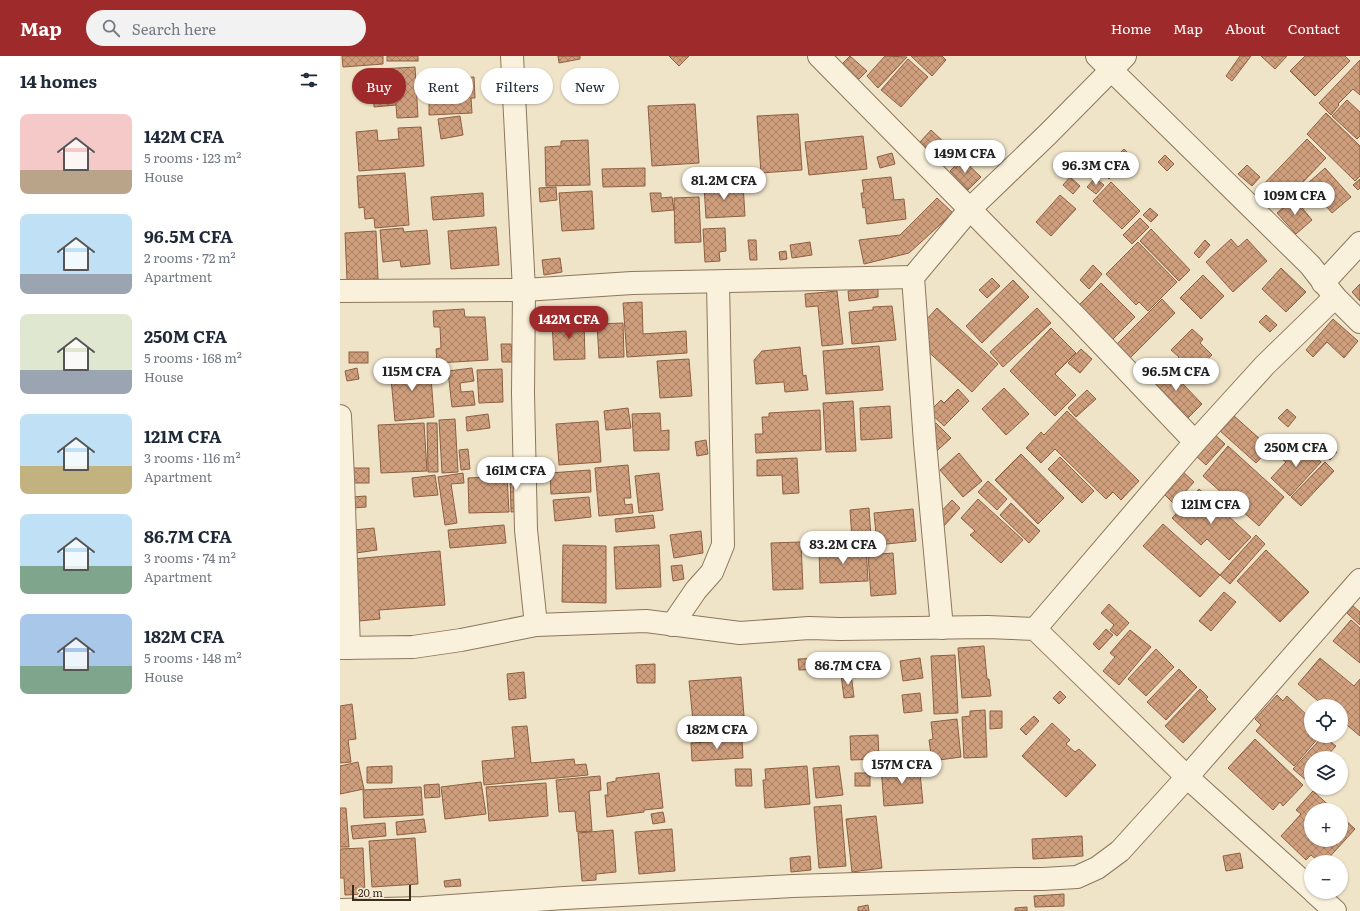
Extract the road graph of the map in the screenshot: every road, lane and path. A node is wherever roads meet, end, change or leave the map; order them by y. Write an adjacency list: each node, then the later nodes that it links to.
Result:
1 (512, 56): 8 (street)
2 (819, 56): 4 (street)
3 (1111, 61): 4 (street); 9 (street)
4 (970, 209): 6 (street); 13 (street)
5 (1360, 243): 9 (street)
6 (913, 277): 7 (street); 17 (street)
7 (718, 282): 8 (street); 16 (street)
8 (524, 290): 10 (street); 15 (street)
9 (1329, 290): 11 (street); 13 (street)
10 (340, 291)
11 (1360, 322)
12 (340, 416): 19 (street)
13 (1195, 442): 18 (street)
14 (1360, 580): 20 (street)
15 (536, 625): 16 (street); 19 (street)
16 (672, 625): 17 (street)
17 (942, 628): 18 (street)
18 (1035, 629): 20 (street)
19 (344, 648)
20 (1188, 777): 21 (street); 23 (street)
21 (1304, 883)
22 (1322, 899): 24 (street)
23 (340, 910)
24 (1335, 911)

